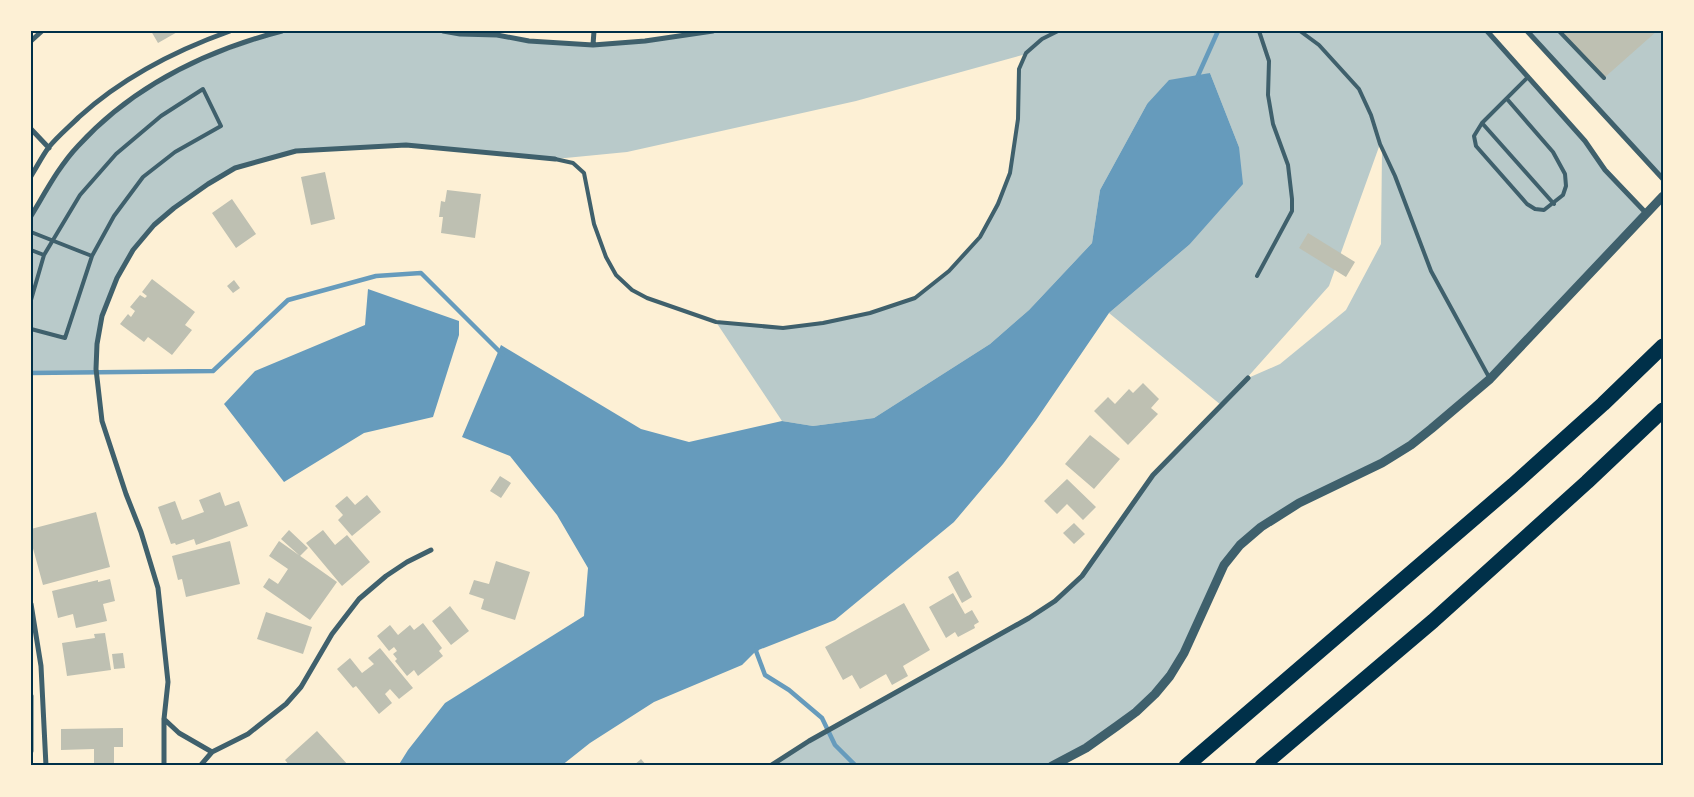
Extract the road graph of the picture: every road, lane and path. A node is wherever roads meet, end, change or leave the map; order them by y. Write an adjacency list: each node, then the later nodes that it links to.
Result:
1 (42, 31): 13 (street)
2 (230, 31): 20 (street)
3 (282, 31): 27 (street)
4 (443, 31): 14 (street)
5 (594, 31): 14 (street)
6 (713, 31): 14 (street)
7 (1058, 31): 21 (lane)
8 (1259, 31): 33 (lane)
9 (1300, 31): 38 (lane)
10 (1488, 31): 15 (street)
11 (1527, 31): 23 (street)
12 (1559, 31): 16 (lane)
13 (31, 41)
14 (593, 45)
15 (1528, 77): 17 (lane); 26 (street)
16 (1604, 78)
17 (1506, 99): 18 (lane); 25 (lane)
18 (1482, 123): 25 (lane); 25 (lane)
19 (31, 129): 20 (street)
20 (49, 148): 22 (street)
21 (555, 159): 43 (street)
22 (31, 176)
23 (1663, 179)
24 (1663, 196): 26 (street)
25 (1554, 204)
26 (1646, 213): 38 (street)
27 (31, 216)
28 (31, 232): 29 (lane)
29 (51, 241): 31 (lane); 32 (lane); 32 (lane)
30 (31, 250): 31 (lane)
31 (44, 256): 34 (lane)
32 (92, 256): 35 (lane)
33 (1257, 276)
34 (31, 300)
35 (31, 329)
36 (1663, 346): 51 (highway)
37 (1248, 378): 49 (street)
38 (1490, 379): 50 (street)
39 (1663, 410): 52 (highway)
40 (431, 550): 45 (street)
41 (31, 604): 46 (street)
42 (31, 696): 44 (street)
43 (164, 719): 45 (street); 47 (street)
44 (31, 751)
45 (212, 752): 48 (street)
46 (46, 766)
47 (164, 766)
48 (200, 766)
49 (770, 766)
50 (1052, 766)
51 (1186, 766)
52 (1262, 766)

